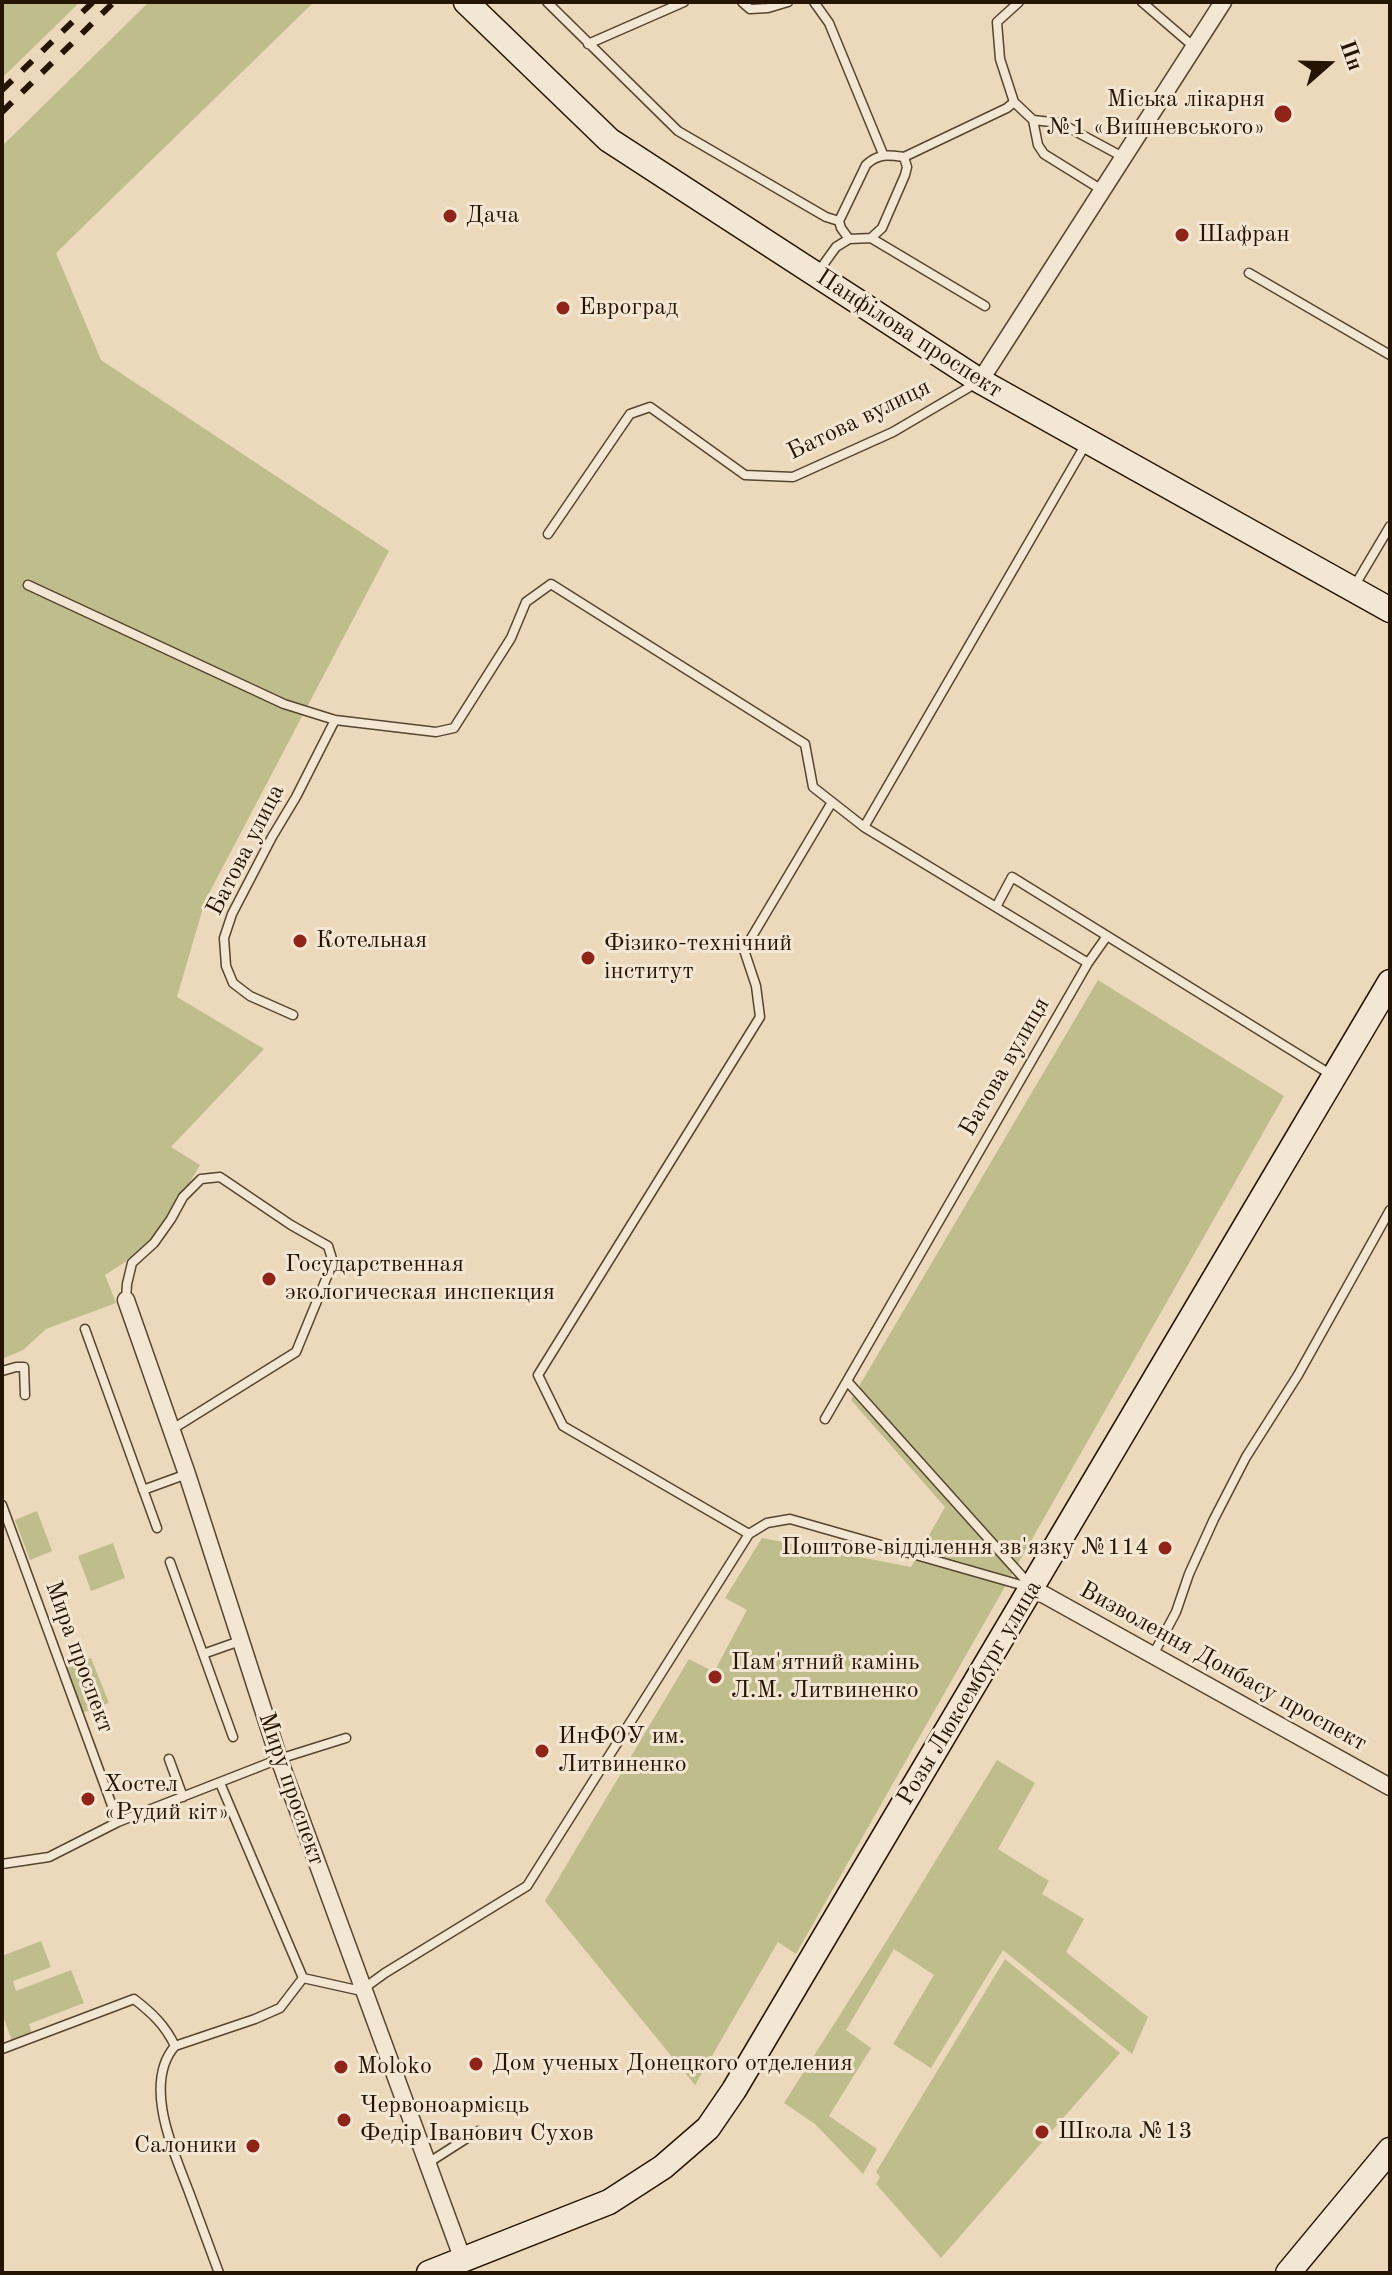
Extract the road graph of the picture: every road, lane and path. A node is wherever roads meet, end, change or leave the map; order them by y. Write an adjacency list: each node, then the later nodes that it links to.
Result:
1 (466, 2): 22 (street, Панфілова проспект)
2 (547, 2): 10 (lane)
3 (684, 2): 10 (lane)
4 (742, 2): 5 (lane)
5 (788, 2)
6 (814, 2): 14 (lane)
7 (1019, 2): 12 (lane)
8 (1142, 2): 11 (lane)
9 (1223, 2): 11 (street)
10 (588, 44): 18 (lane)
11 (1193, 46): 16 (street)
12 (1014, 102): 13 (lane); 15 (lane)
13 (1033, 120): 16 (lane); 17 (lane)
14 (883, 154): 15 (lane); 18 (lane)
15 (904, 157): 19 (lane)
16 (1123, 157): 17 (street)
17 (1102, 190): 25 (street)
18 (839, 221): 20 (lane)
19 (871, 238): 20 (lane); 23 (lane)
20 (849, 239): 22 (lane)
21 (1249, 273): 24 (lane)
22 (816, 275): 25 (street, Панфілова проспект)
23 (985, 306)
24 (1390, 355)
25 (980, 381): 26 (street, Панфілова проспект); 28 (lane, Батова вулиця)
26 (1087, 441): 30 (street, Панфілова проспект); 34 (lane)
27 (1390, 526): 30 (lane)
28 (548, 534)
29 (28, 585): 32 (lane)
30 (1353, 589): 31 (street, Панфілова проспект)
31 (1390, 610)
32 (335, 720): 33 (lane); 39 (lane, Батова улица)
33 (832, 802): 34 (lane); 53 (lane)
34 (864, 827): 35 (lane)
35 (996, 907): 36 (lane); 37 (lane)
36 (1107, 936): 37 (lane, Батова вулиця); 40 (lane)
37 (1088, 963): 45 (lane, Батова вулиця)
38 (1390, 982): 40 (street, Розы Люксембург улица)
39 (293, 1015)
40 (1334, 1077): 55 (street, Розы Люксембург улица)
41 (1390, 1210): 58 (lane)
42 (126, 1300): 48 (street, Миру проспект); 48 (lane)
43 (85, 1329): 50 (lane)
44 (2, 1371): 46 (lane)
45 (847, 1381): 47 (lane, Батова вулиця); 55 (lane)
46 (25, 1395)
47 (825, 1419)
48 (171, 1430): 49 (street, Миру проспект)
49 (187, 1474): 50 (lane); 56 (street, Миру проспект)
50 (143, 1490): 52 (lane)
51 (2, 1505): 66 (lane, Мира проспект)
52 (157, 1528)
53 (749, 1534): 55 (lane); 69 (lane)
54 (170, 1562): 57 (lane)
55 (1032, 1588): 58 (street, Визволення Донбасу проспект); 75 (street, Розы Люксембург улица)
56 (241, 1641): 57 (lane); 62 (street, Миру проспект)
57 (203, 1654): 59 (lane)
58 (1153, 1655): 64 (street, Визволення Донбасу проспект)
59 (233, 1737)
60 (346, 1738): 62 (lane)
61 (169, 1759): 65 (lane)
62 (279, 1759): 63 (lane); 69 (street, Миру проспект)
63 (220, 1783): 65 (lane); 68 (lane)
64 (1390, 1787)
65 (183, 1797): 66 (lane)
66 (118, 1822): 67 (lane)
67 (2, 1864)
68 (303, 1978): 69 (lane); 70 (lane)
69 (363, 1989): 74 (street, Миру проспект)
70 (175, 2046): 71 (lane); 76 (lane)
71 (2, 2049)
72 (478, 2131): 74 (lane)
73 (1390, 2150): 78 (street)
74 (428, 2163): 75 (street, Миру проспект)
75 (466, 2266): 77 (street, Розы Люксембург улица)
76 (219, 2273)
77 (429, 2273)
78 (1288, 2273)

